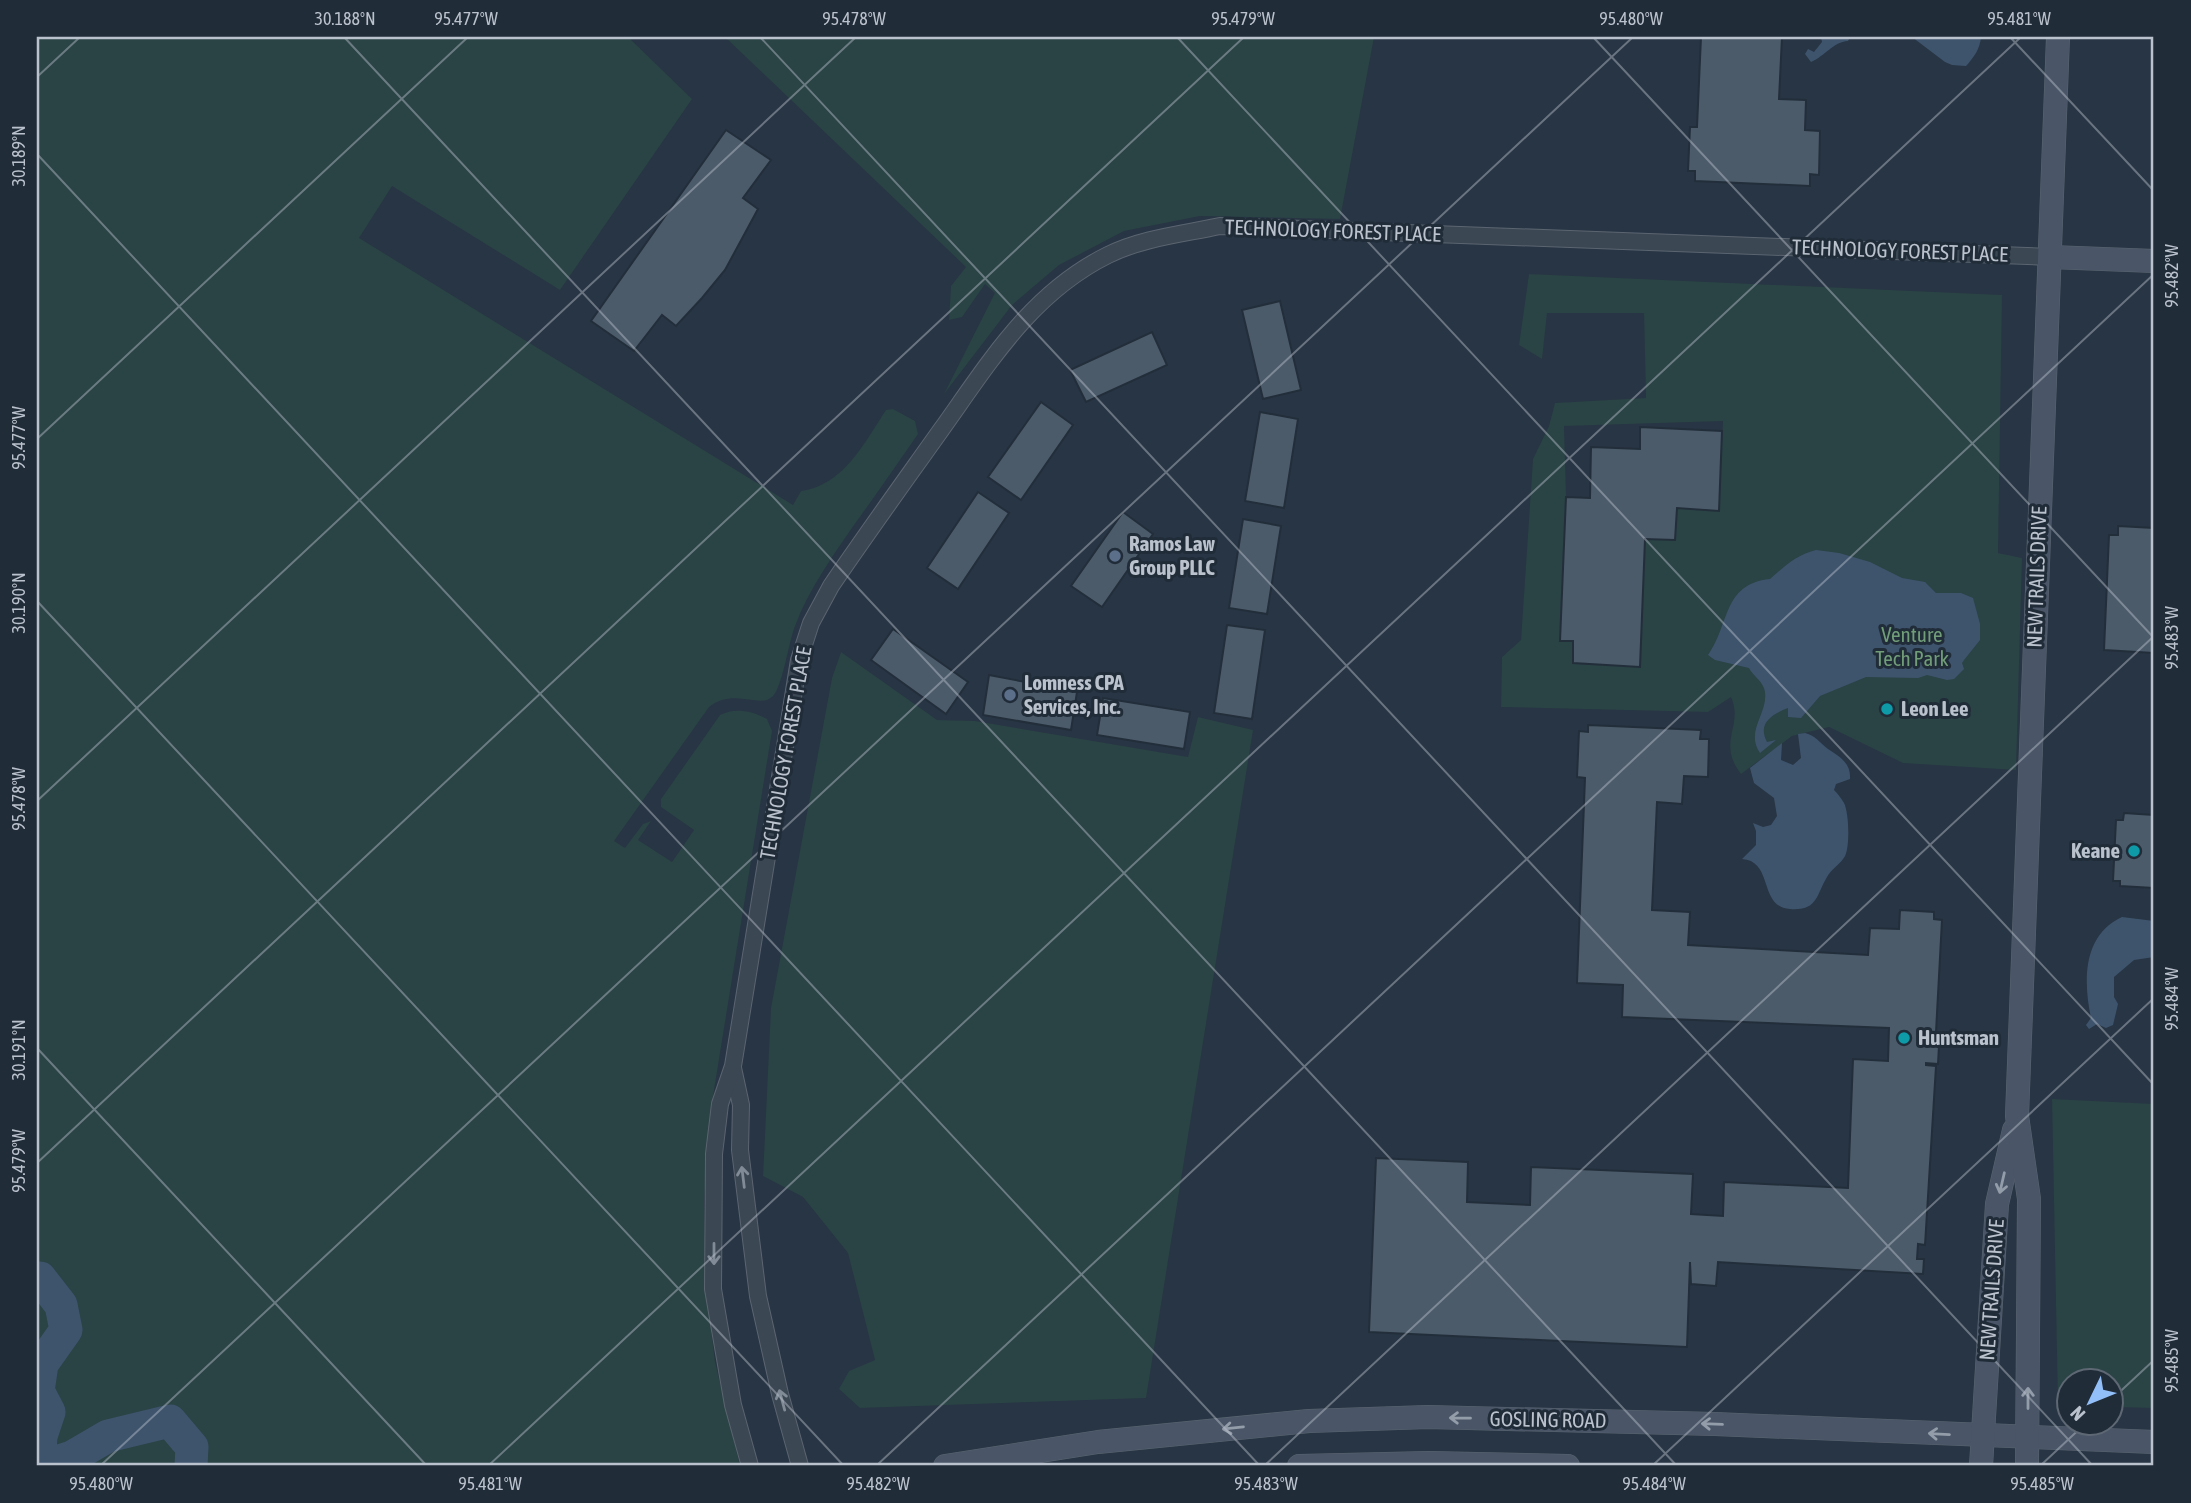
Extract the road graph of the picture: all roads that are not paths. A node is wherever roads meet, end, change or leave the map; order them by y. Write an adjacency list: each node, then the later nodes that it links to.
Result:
1 (2058, 37): 2 (street, NEW TRAILS DRIVE)
2 (2051, 257): 3 (street, TECHNOLOGY FOREST PLACE); 4 (street, TECHNOLOGY FOREST PLACE); 5 (street, NEW TRAILS DRIVE)
3 (2154, 261)
4 (733, 1066): 9 (street, TECHNOLOGY FOREST PLACE, one-way to 9); 10 (street, TECHNOLOGY FOREST PLACE, one-way to 4)
5 (2017, 1116): 6 (street, NEW TRAILS DRIVE, one-way to 6); 7 (street, NEW TRAILS DRIVE, one-way to 5)
6 (1982, 1436): 7 (street, GOSLING ROAD); 11 (street, GOSLING ROAD, one-way to 11); 14 (street, NEW TRAILS DRIVE)
7 (2028, 1438): 8 (street, GOSLING ROAD); 15 (street, NEW TRAILS DRIVE)
8 (2154, 1442)
9 (750, 1466)
10 (800, 1466)
11 (945, 1466)
12 (1299, 1466): 13 (street)
13 (1569, 1466)
14 (1981, 1466)
15 (2026, 1466)

